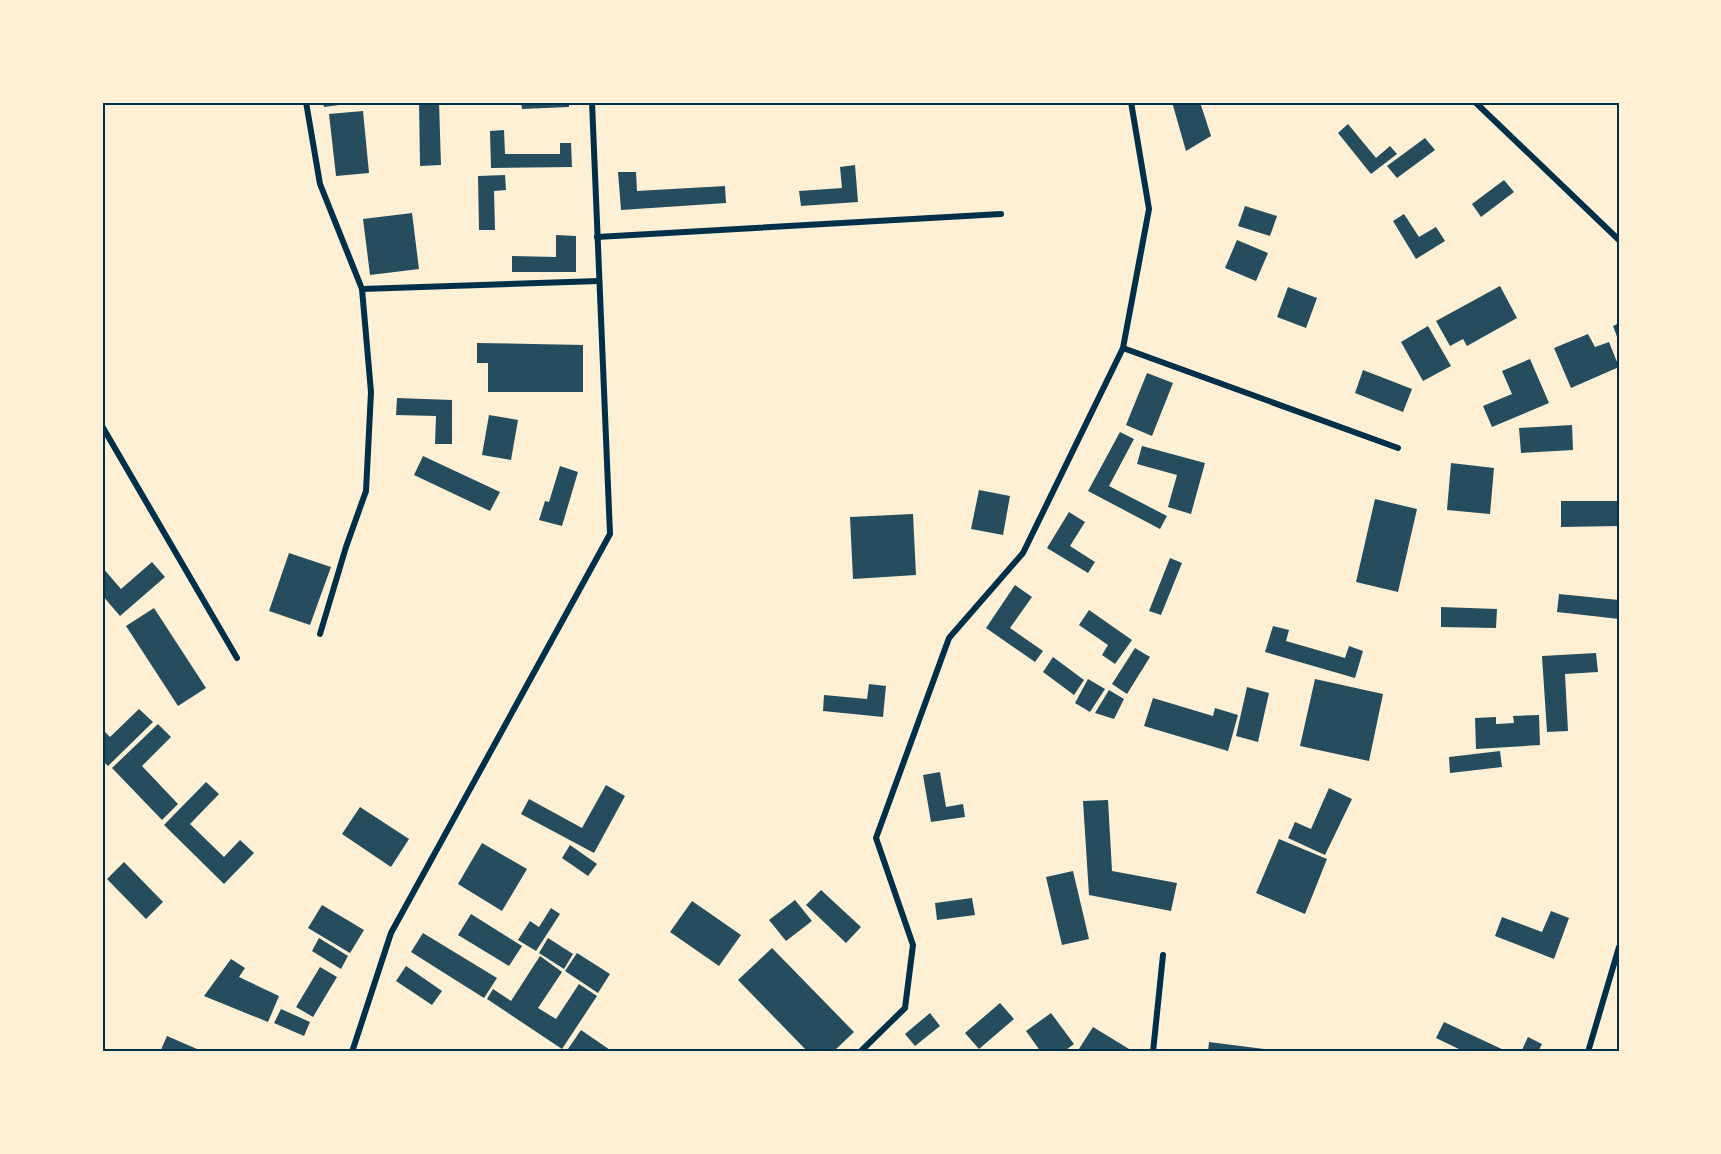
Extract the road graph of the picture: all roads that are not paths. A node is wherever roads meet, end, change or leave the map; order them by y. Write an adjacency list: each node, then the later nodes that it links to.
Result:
1 (306, 102): 9 (street)
2 (592, 102): 6 (street)
3 (1131, 102): 10 (street)
4 (1475, 102): 7 (street)
5 (1001, 214): 6 (street)
6 (597, 237): 8 (street)
7 (1619, 240)
8 (599, 281): 9 (street); 17 (street)
9 (362, 289): 13 (street)
10 (1123, 348): 12 (street); 18 (street)
11 (102, 426): 14 (street)
12 (1398, 448)
13 (320, 634)
14 (237, 658)
15 (1619, 946): 20 (street)
16 (1163, 955): 19 (street)
17 (352, 1052)
18 (860, 1052)
19 (1153, 1052)
20 (1588, 1052)

